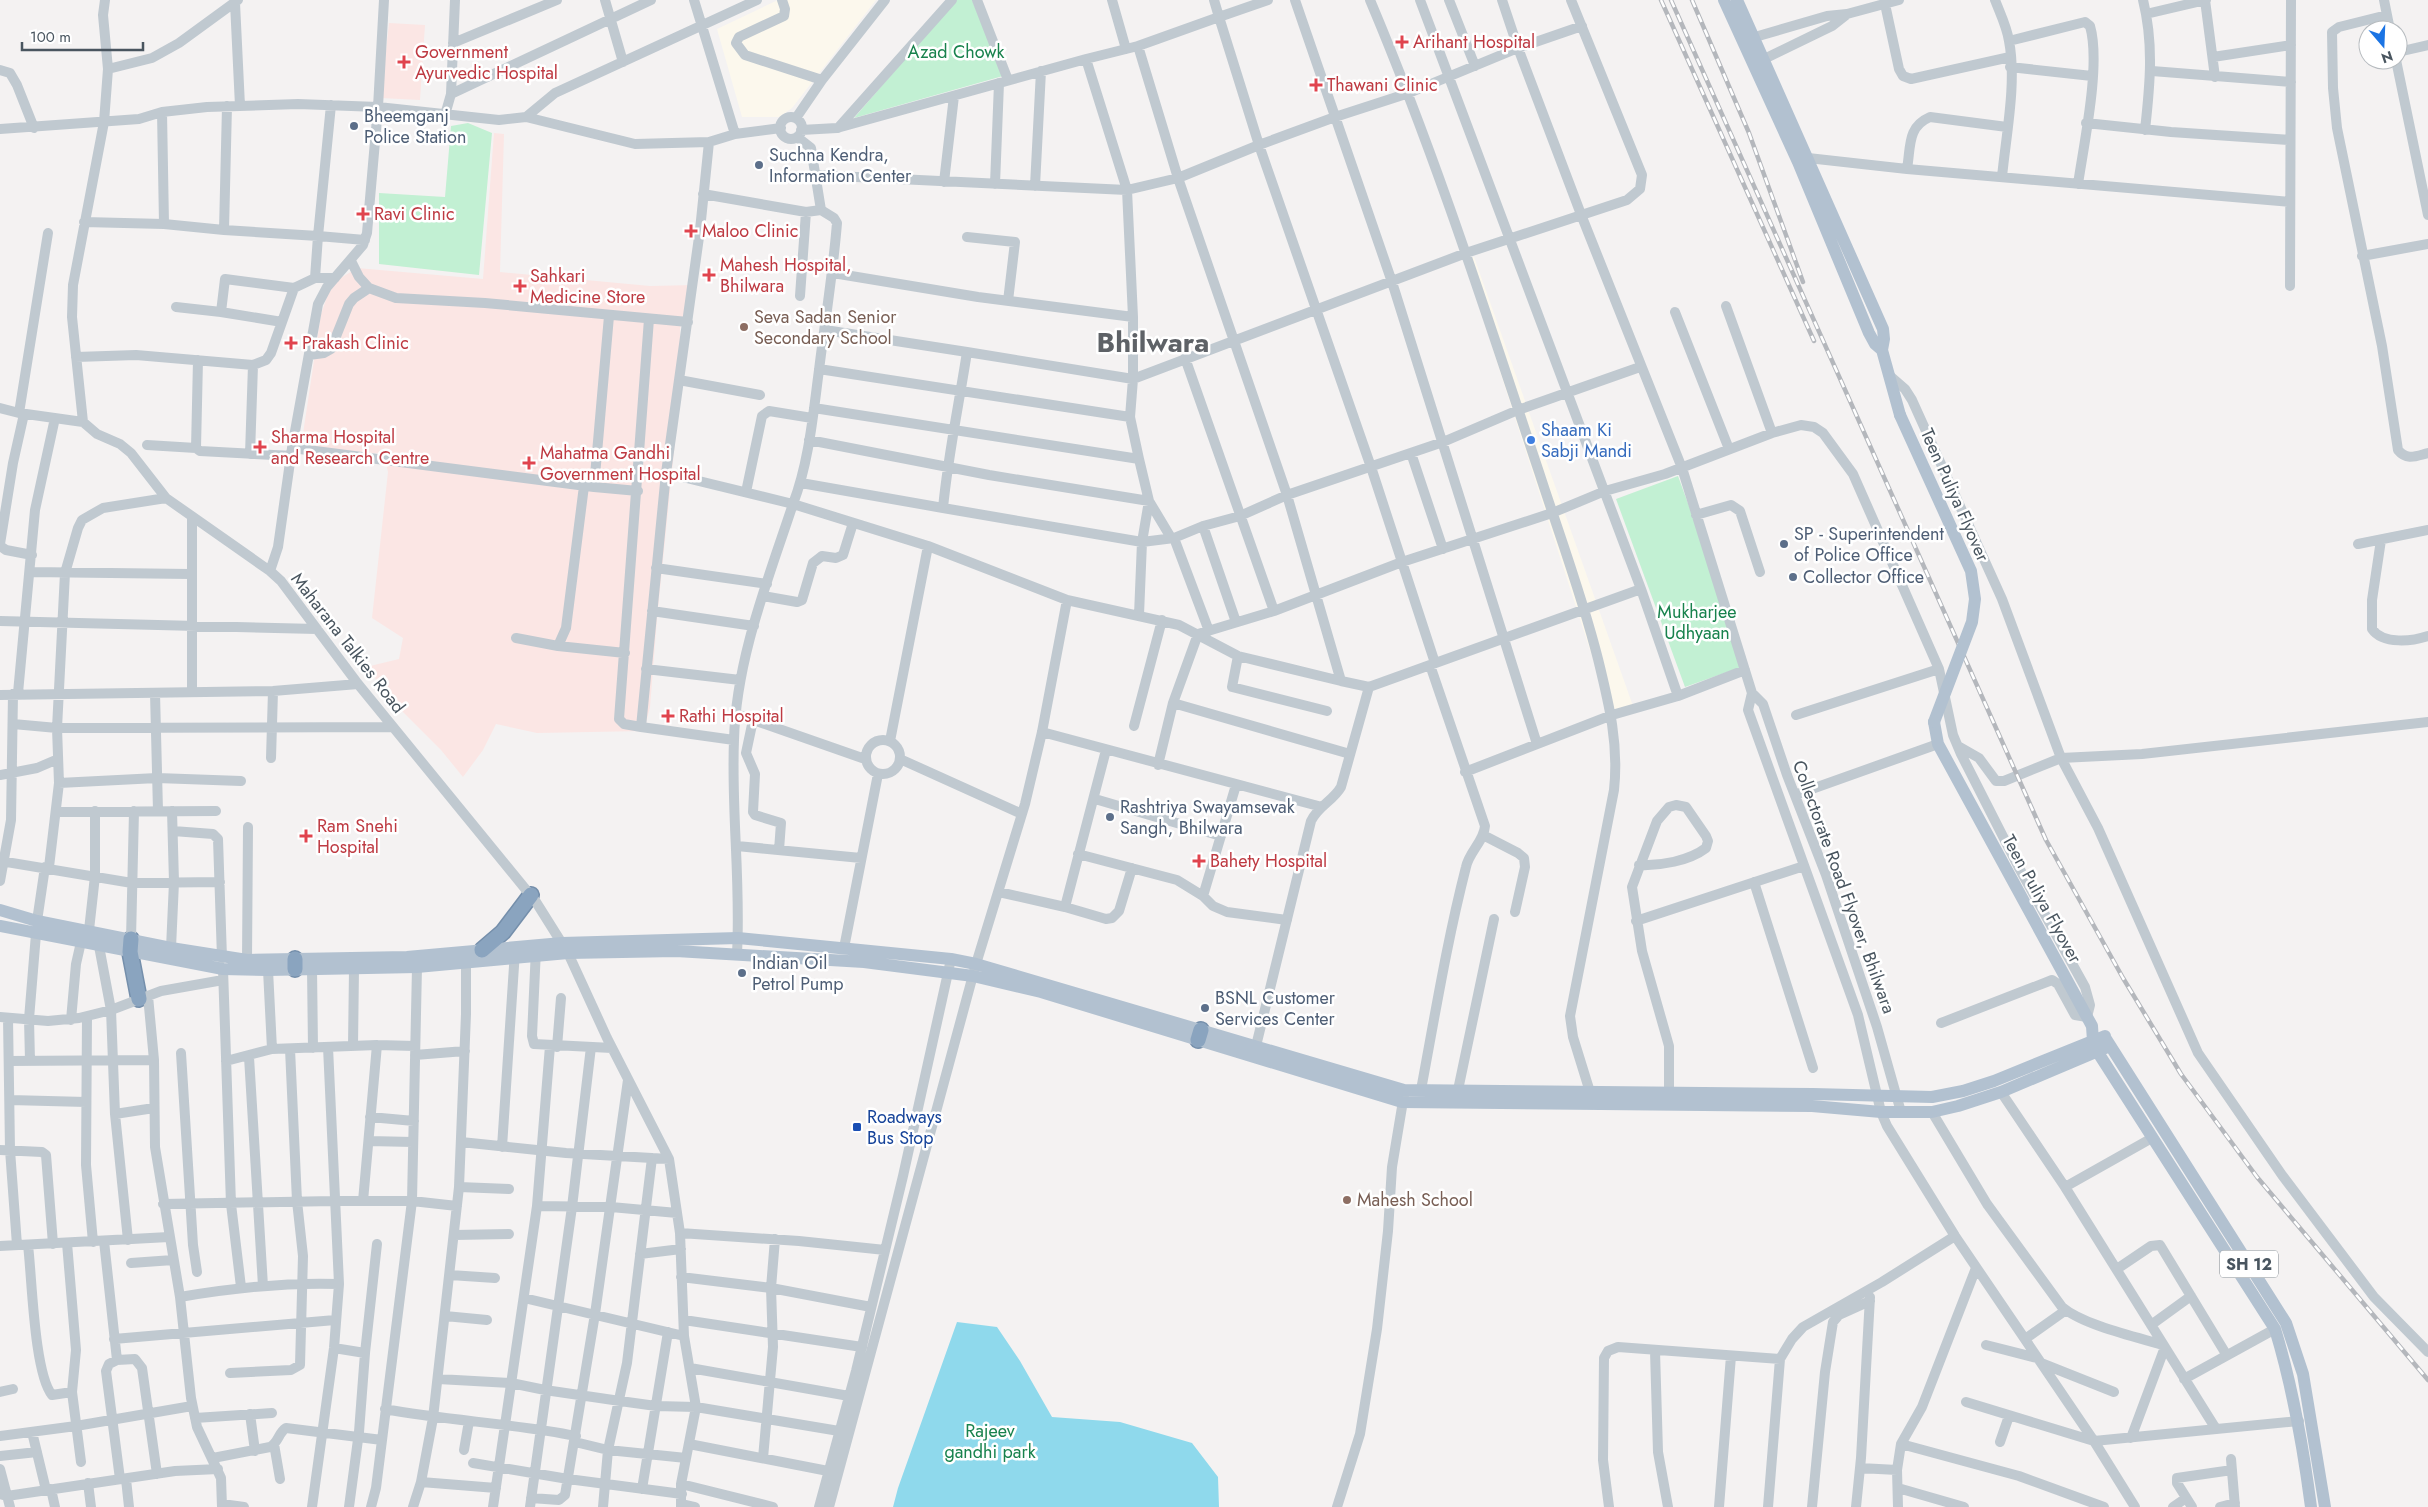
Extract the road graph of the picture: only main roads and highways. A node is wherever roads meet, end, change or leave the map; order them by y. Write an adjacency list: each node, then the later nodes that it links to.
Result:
1 (1724, 0): 3 (main road)
2 (1737, 0): 3 (main road)
3 (1748, 39): 4 (main road)
4 (1758, 62): 5 (main road); 5 (main road)
5 (1882, 350): 19 (main road, Teen Puliya Flyover, bridge)
6 (531, 896): 12 (highway)
7 (0, 910): 9 (main road)
8 (0, 926): 9 (main road)
9 (36, 927): 10 (main road); 10 (main road)
10 (131, 945): 16 (main road); 16 (main road); 18 (highway)
11 (565, 948): 13 (main road); 17 (main road); 17 (main road)
12 (482, 950): 13 (main road); 14 (main road)
13 (515, 952): 14 (main road)
14 (466, 956): 15 (main road); 15 (main road)
15 (295, 964): 16 (main road); 16 (main road)
16 (223, 969)
17 (974, 970): 20 (main road)
18 (143, 997)
19 (2090, 1022): 21 (main road); 22 (main road)
20 (1200, 1035): 23 (main road); 23 (main road)
21 (2108, 1041): 22 (main road); 25 (main road, SH 12)
22 (2095, 1046): 23 (main road); 23 (main road); 24 (main road, SH 12)
23 (1403, 1096)
24 (2311, 1507)
25 (2325, 1507)

